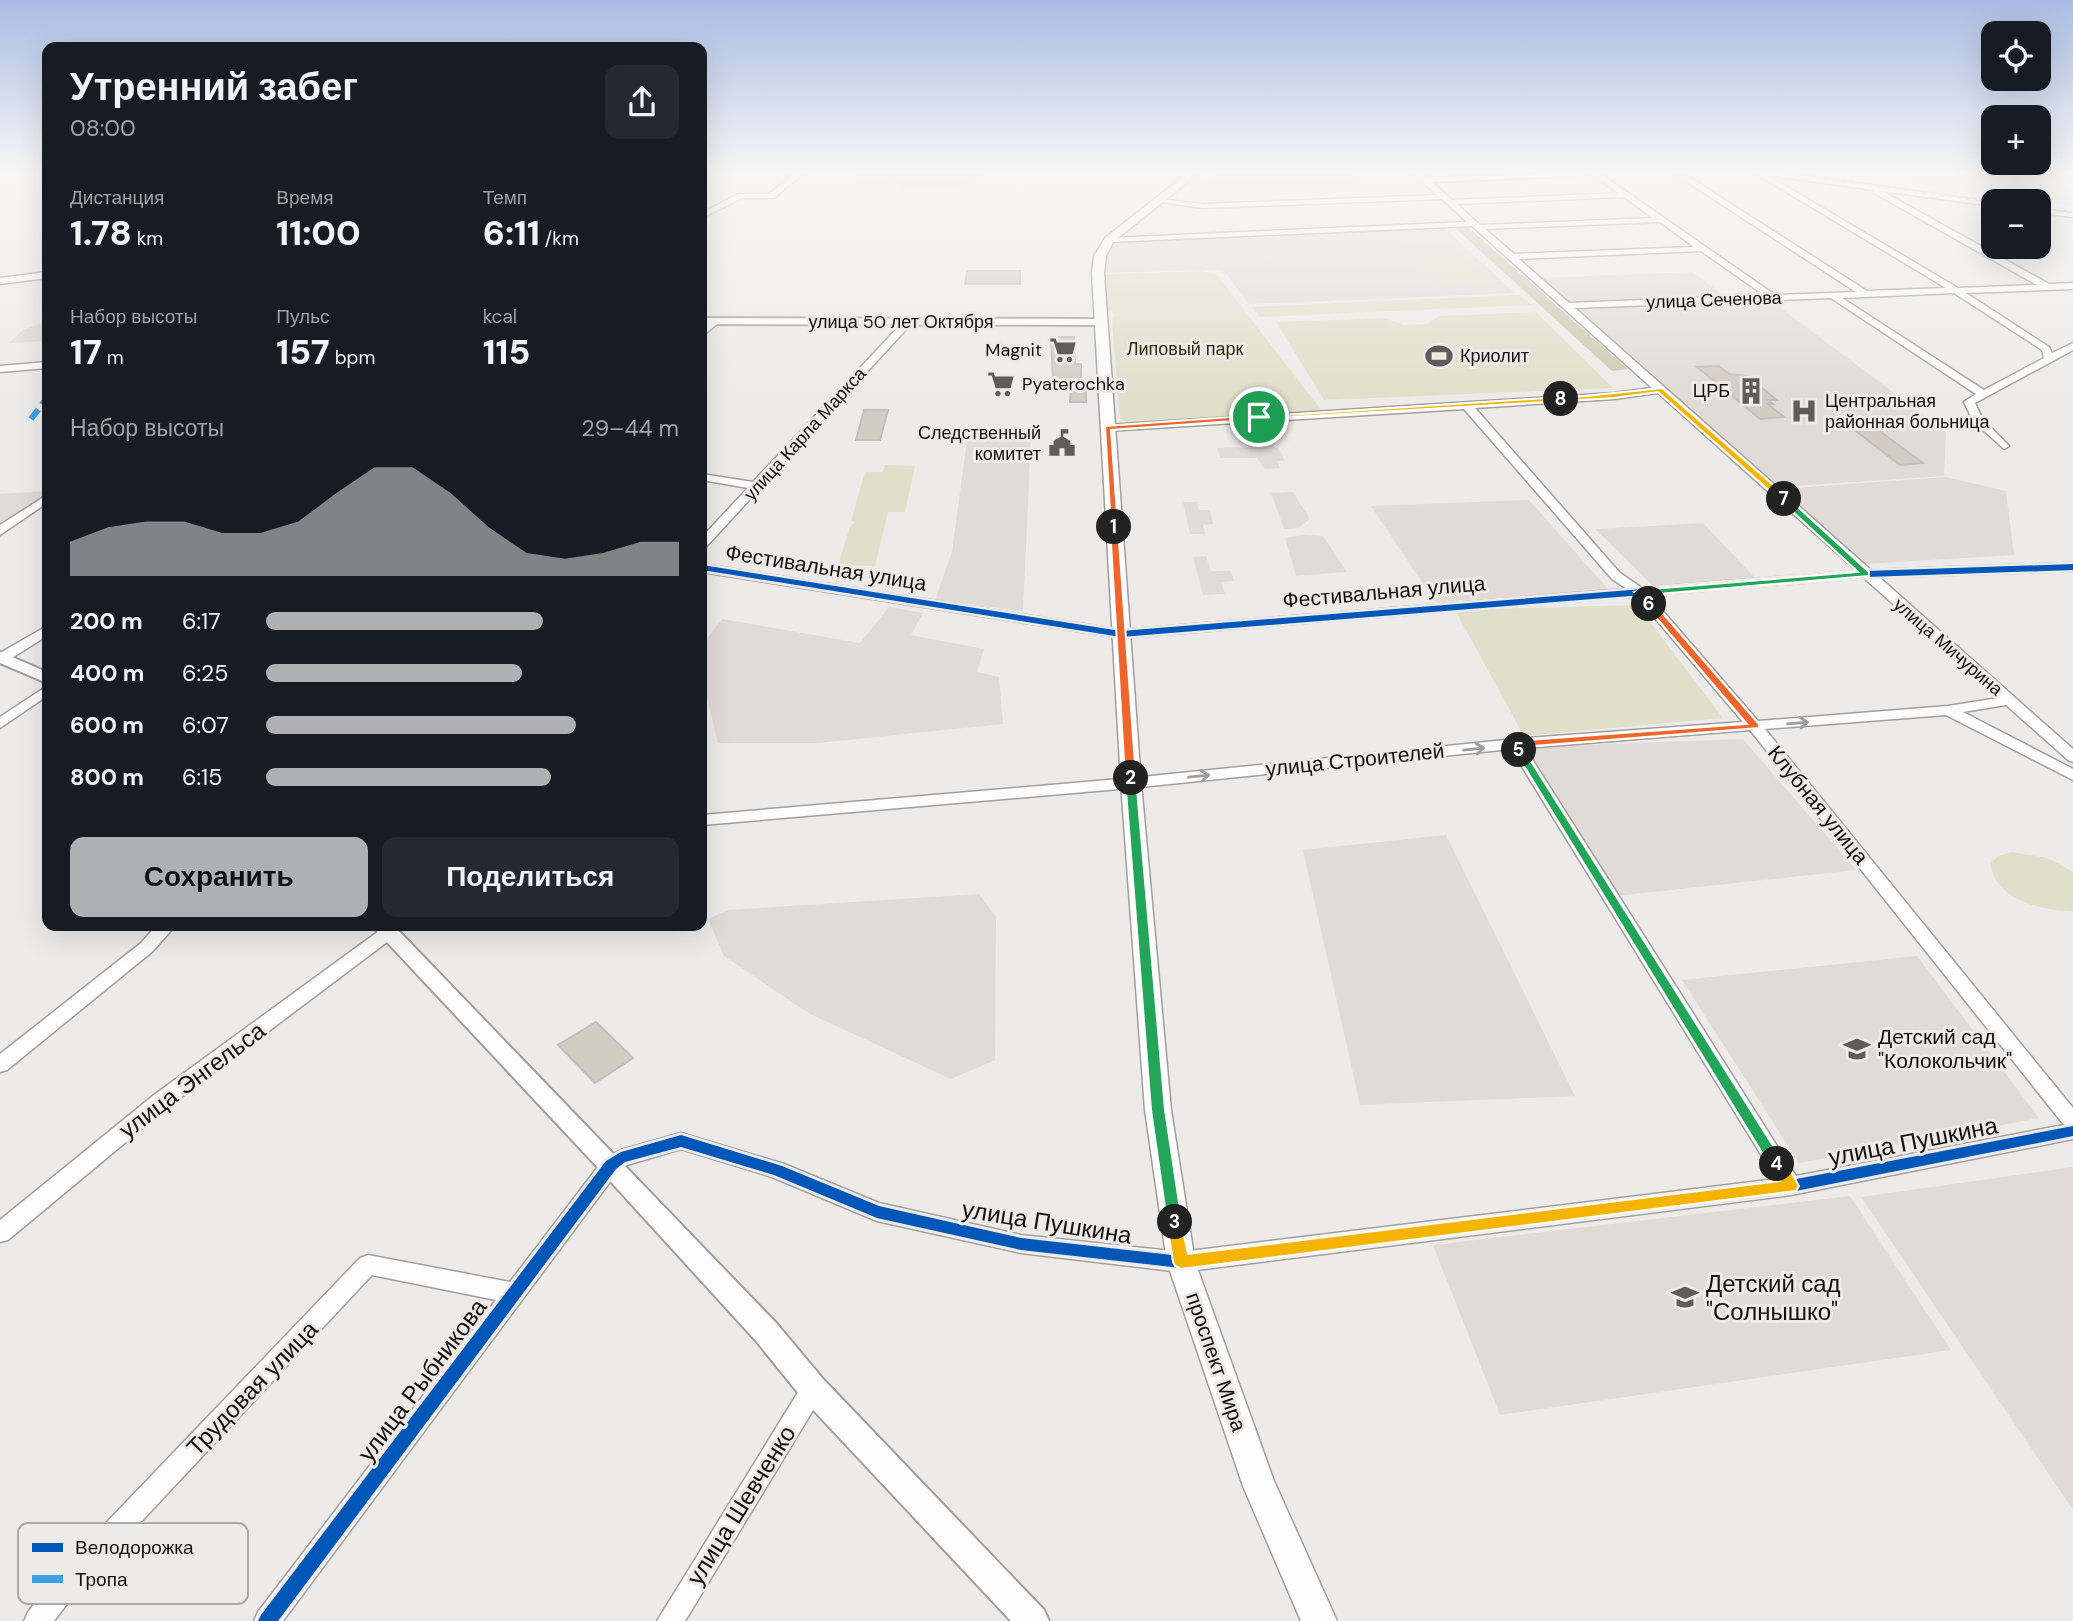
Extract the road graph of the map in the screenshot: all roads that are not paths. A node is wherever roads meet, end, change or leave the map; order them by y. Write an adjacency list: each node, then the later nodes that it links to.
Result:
1 (1105, 248): 20 (main road, проспект Мира)
2 (1500, 248): 7 (street, улица Мичурина)
3 (1700, 248): 7 (street); 15 (street)
4 (1793, 248): 13 (street)
5 (1885, 248): 12 (street)
6 (1977, 248): 11 (street)
7 (1511, 257): 16 (street, улица Мичурина)
8 (42, 276): 9 (street)
9 (0, 281)
10 (2073, 286): 11 (street, улица Сеченова)
11 (2047, 287): 12 (street, улица Сеченова)
12 (1955, 290): 13 (street, улица Сеченова); 23 (street)
13 (1865, 294): 14 (street, улица Сеченова)
14 (1832, 295): 15 (street, улица Сеченова); 27 (street)
15 (1773, 298): 16 (street, улица Сеченова)
16 (1565, 306): 26 (street, улица Мичурина)
17 (707, 321): 18 (street, улица 50 лет Октября)
18 (716, 321): 19 (street, улица 50 лет Октября); 21 (street)
19 (907, 323): 20 (street, улица 50 лет Октября); 32 (street, улица Карла Маркса)
20 (1100, 323): 29 (main road, проспект Мира)
21 (707, 329)
22 (2073, 346): 23 (street)
23 (2049, 358): 27 (street)
24 (42, 365): 25 (street)
25 (0, 369)
26 (1660, 390): 28 (street); 38 (street, улица Мичурина)
27 (1983, 393): 30 (street)
28 (1467, 405): 29 (street); 39 (street, Клубная улица)
29 (1107, 428): 41 (main road, проспект Мира)
30 (2004, 446)
31 (707, 478): 32 (street)
32 (758, 486): 35 (street, улица Карла Маркса)
33 (42, 502): 34 (street)
34 (0, 531)
35 (707, 539)
36 (2073, 567): 38 (street, Фестивальная улица)
37 (707, 569): 41 (street, Фестивальная улица)
38 (1866, 574): 39 (street, Фестивальная улица); 45 (street, улица Мичурина)
39 (1639, 592): 41 (street, Фестивальная улица); 48 (street, Клубная улица)
40 (42, 633): 42 (street)
41 (1121, 634): 52 (main road, проспект Мира)
42 (1, 658): 43 (street)
43 (42, 676)
44 (42, 694): 47 (street)
45 (2008, 700): 46 (street, улица Строителей); 50 (street, улица Мичурина)
46 (1948, 710): 48 (street, улица Строителей, one-way to 46); 51 (street)
47 (0, 724)
48 (1755, 726): 49 (street, улица Строителей); 58 (street, Клубная улица)
49 (1515, 744): 52 (street, улица Строителей, one-way to 49); 60 (street)
50 (2073, 757)
51 (2073, 775)
52 (1131, 783): 53 (street, улица Строителей); 62 (main road, проспект Мира)
53 (707, 820)
54 (161, 931): 57 (street)
55 (382, 931): 61 (street, улица Энгельса)
56 (387, 931): 59 (street)
57 (0, 1065)
58 (2071, 1132): 60 (street, улица Пушкина)
59 (611, 1165): 62 (street, улица Пушкина); 63 (street, улица Рыбникова); 64 (street)
60 (1791, 1186): 62 (street, улица Пушкина)
61 (0, 1233)
62 (1181, 1262): 71 (main road, проспект Мира)
63 (514, 1293): 65 (street, Трудовая улица); 68 (street, улица Рыбникова)
64 (813, 1389): 69 (street, улица Шевченко); 70 (street)
65 (123, 1523)
66 (50, 1604): 67 (street, Трудовая улица)
67 (37, 1621)
68 (267, 1621)
69 (670, 1621)
70 (1032, 1621)
71 (1319, 1621)

